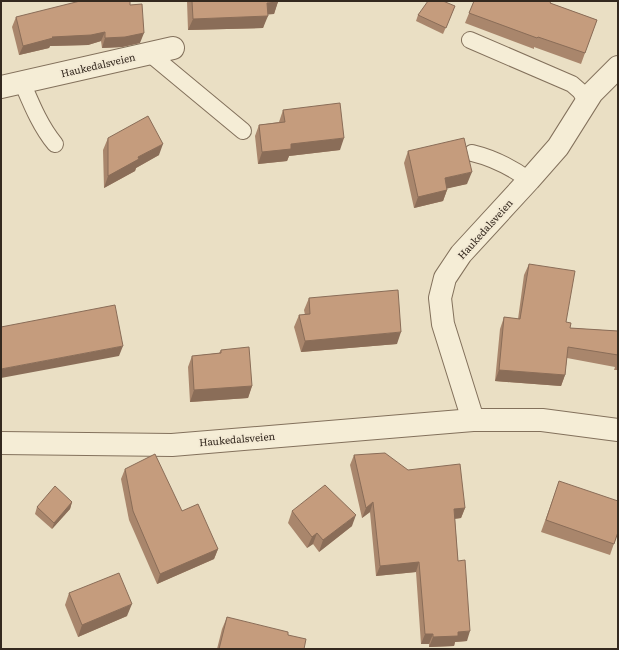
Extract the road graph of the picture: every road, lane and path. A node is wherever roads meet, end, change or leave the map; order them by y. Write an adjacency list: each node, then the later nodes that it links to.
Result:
1 (470, 40): 7 (lane)
2 (173, 48): 3 (street, Haukedalsveien)
3 (149, 53): 5 (street, Haukedalsveien); 8 (lane)
4 (618, 67): 7 (street, Haukedalsveien)
5 (22, 82): 6 (street, Haukedalsveien); 9 (lane)
6 (1, 87)
7 (587, 102): 11 (street, Haukedalsveien)
8 (243, 131)
9 (55, 144)
10 (472, 153): 11 (lane)
11 (529, 180): 12 (street, Haukedalsveien)
12 (473, 420): 13 (street, Haukedalsveien); 14 (street, Haukedalsveien)
13 (618, 430)
14 (1, 443)

